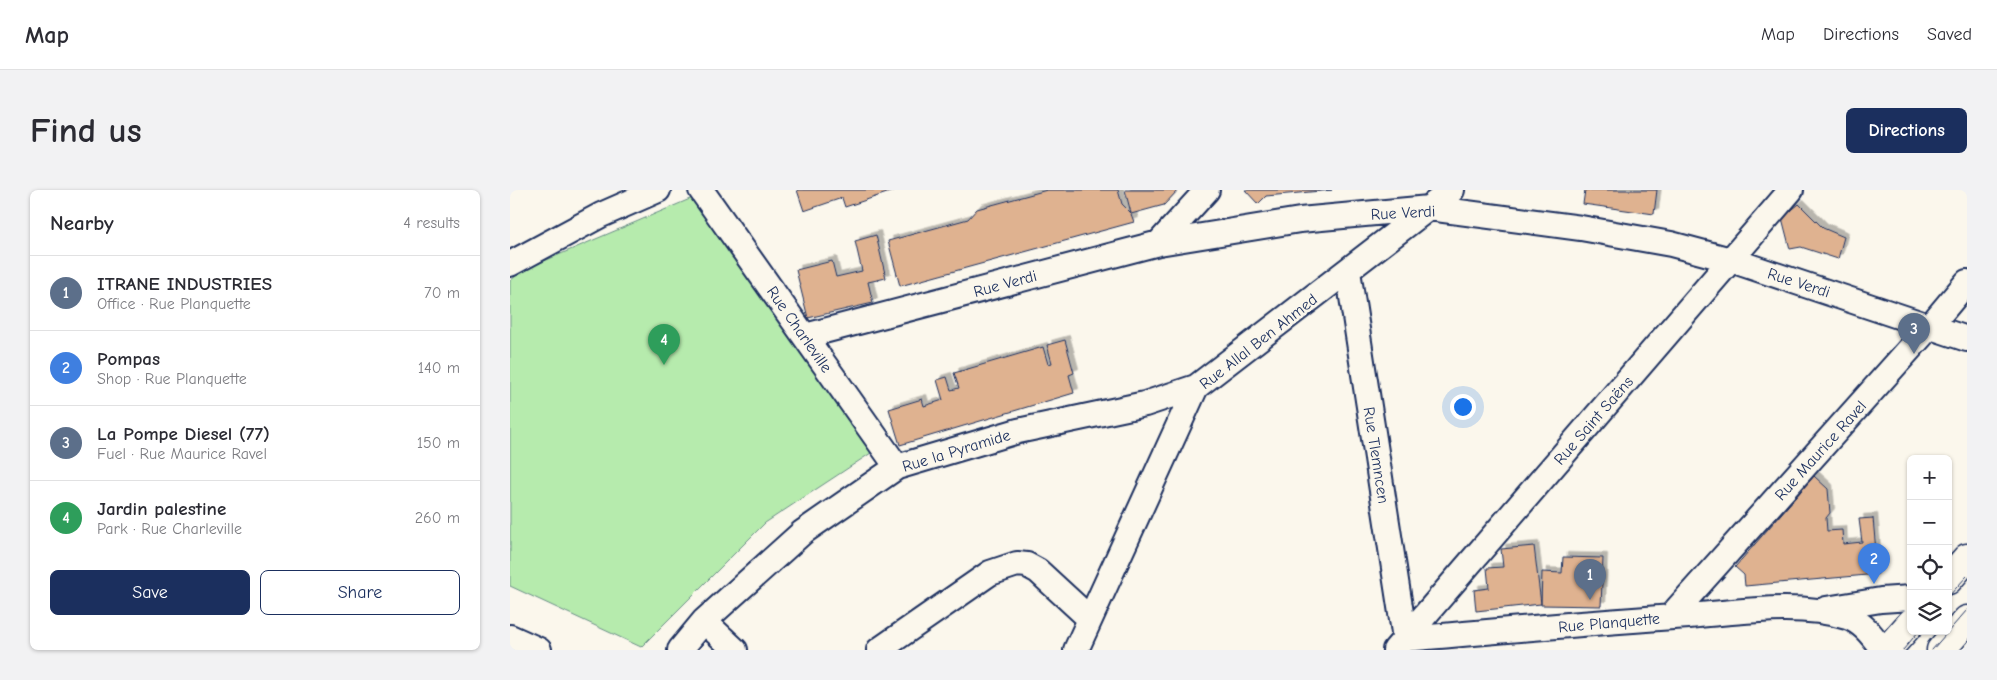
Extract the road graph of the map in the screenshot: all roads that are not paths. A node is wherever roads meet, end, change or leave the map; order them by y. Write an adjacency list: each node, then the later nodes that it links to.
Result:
1 (658, 190): 9 (street)
2 (701, 190): 13 (street, Rue Charleville)
3 (1207, 190): 7 (street)
4 (1452, 190): 6 (street, Rue Allal Ben Ahmed)
5 (1791, 190): 8 (street, Rue Saint Saëns)
6 (1429, 208): 7 (street, Rue Verdi); 8 (street, Rue Verdi); 10 (street, Rue Allal Ben Ahmed)
7 (1159, 243): 13 (street, Rue Verdi)
8 (1731, 260): 12 (street, Rue Verdi); 27 (street, Rue Saint Saëns)
9 (510, 264)
10 (1348, 271): 15 (street, Rue Allal Ben Ahmed); 27 (street, Rue Tlemncen)
11 (1967, 282): 12 (street, Rue Maurice Ravel)
12 (1931, 325): 14 (street, Rue Verdi); 21 (street, Rue Maurice Ravel)
13 (805, 336): 16 (street, Rue Charleville)
14 (1967, 339)
15 (1196, 387): 16 (street, Rue la Pyramide); 22 (street, Rue Allal Ben Ahmed)
16 (897, 468): 24 (street, Rue la Pyramide)
17 (1967, 558): 18 (main road)
18 (1952, 575)
19 (1907, 598): 20 (street, Rue Planquette)
20 (1813, 611): 21 (street, Rue Planquette); 33 (street, Rue Planquette)
21 (1670, 617): 27 (street, Rue Planquette)
22 (1090, 619): 31 (street); 32 (street, Rue Allal Ben Ahmed)
23 (1967, 620): 35 (main road)
24 (704, 621): 29 (street, Rue la Pyramide); 30 (street)
25 (1907, 628): 34 (main road)
26 (510, 637): 28 (street)
27 (1400, 644)
28 (539, 650)
29 (680, 650)
30 (735, 650)
31 (879, 650)
32 (1076, 650)
33 (1883, 650)
34 (1888, 650)
35 (1942, 650)

